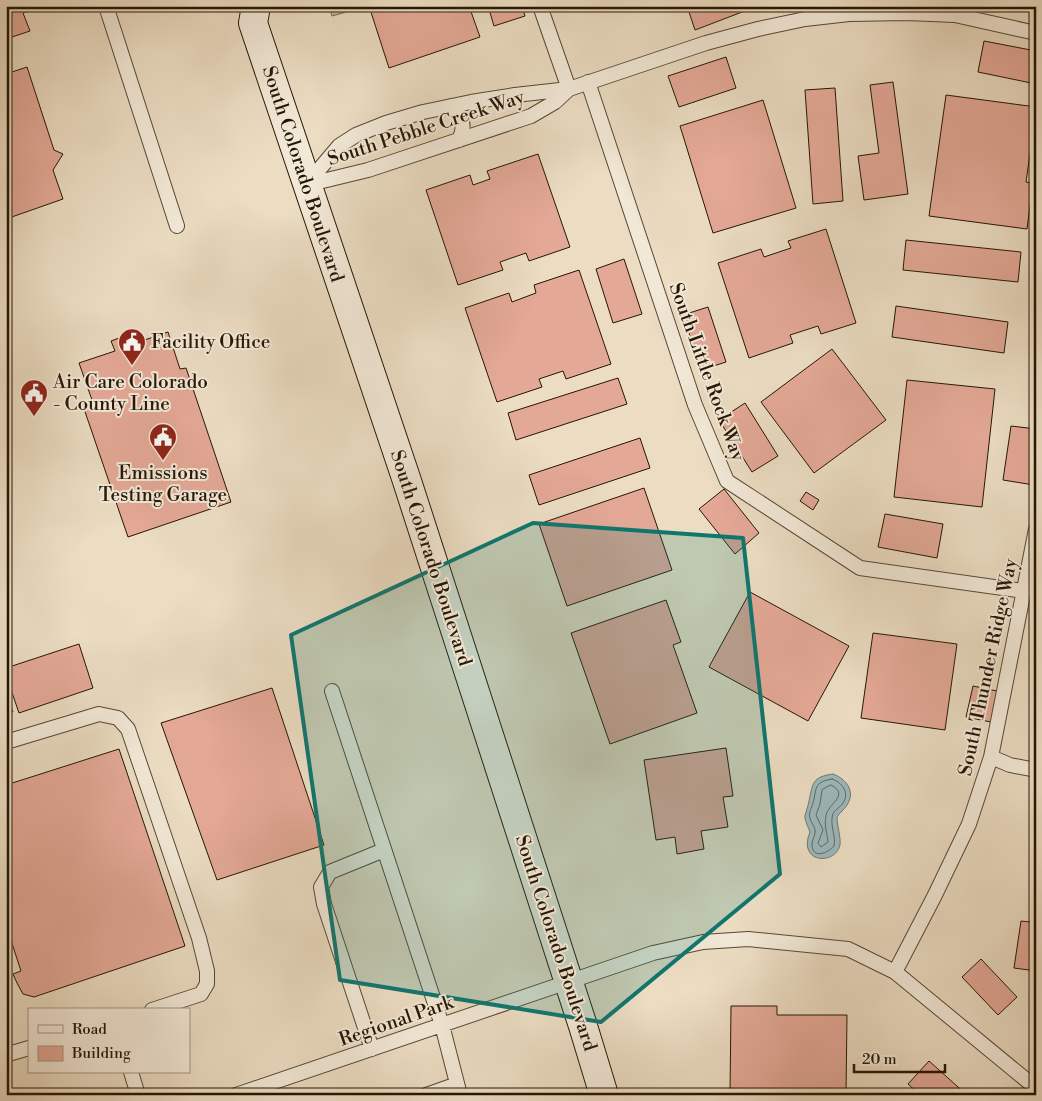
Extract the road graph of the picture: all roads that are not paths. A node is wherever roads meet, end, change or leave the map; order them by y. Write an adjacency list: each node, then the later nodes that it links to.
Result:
1 (106, 6): 10 (lane)
2 (540, 6): 6 (lane)
3 (248, 12): 9 (main road, South Colorado Boulevard)
4 (1036, 33): 5 (lane, South Pebble Creek Way)
5 (588, 82): 6 (lane, South Pebble Creek Way); 12 (lane, South Little Rock Way)
6 (569, 89): 7 (lane, South Pebble Creek Way); 8 (lane, South Pebble Creek Way)
7 (451, 106): 8 (lane); 9 (lane, South Pebble Creek Way)
8 (459, 140): 9 (lane, South Pebble Creek Way)
9 (306, 185): 19 (main road, South Colorado Boulevard)
10 (177, 226)
11 (1036, 530): 12 (lane, South Thunder Ridge Way)
12 (1023, 591): 15 (lane, South Thunder Ridge Way)
13 (332, 691): 17 (lane)
14 (6, 742): 20 (lane)
15 (991, 757): 16 (lane); 18 (lane, South Thunder Ridge Way)
16 (1036, 770)
17 (384, 850): 21 (lane); 23 (lane)
18 (895, 972): 19 (lane, Regional Park); 26 (lane, Regional Park)
19 (568, 981): 21 (lane, Regional Park); 31 (main road, South Colorado Boulevard)
20 (158, 1008)
21 (442, 1025): 23 (lane, Regional Park); 27 (lane)
22 (28, 1048): 24 (lane)
23 (372, 1049): 29 (lane, Regional Park)
24 (6, 1051)
25 (132, 1074): 28 (lane)
26 (1036, 1088)
27 (458, 1089): 30 (lane)
28 (138, 1095)
29 (236, 1095)
30 (426, 1095)
31 (604, 1095)

